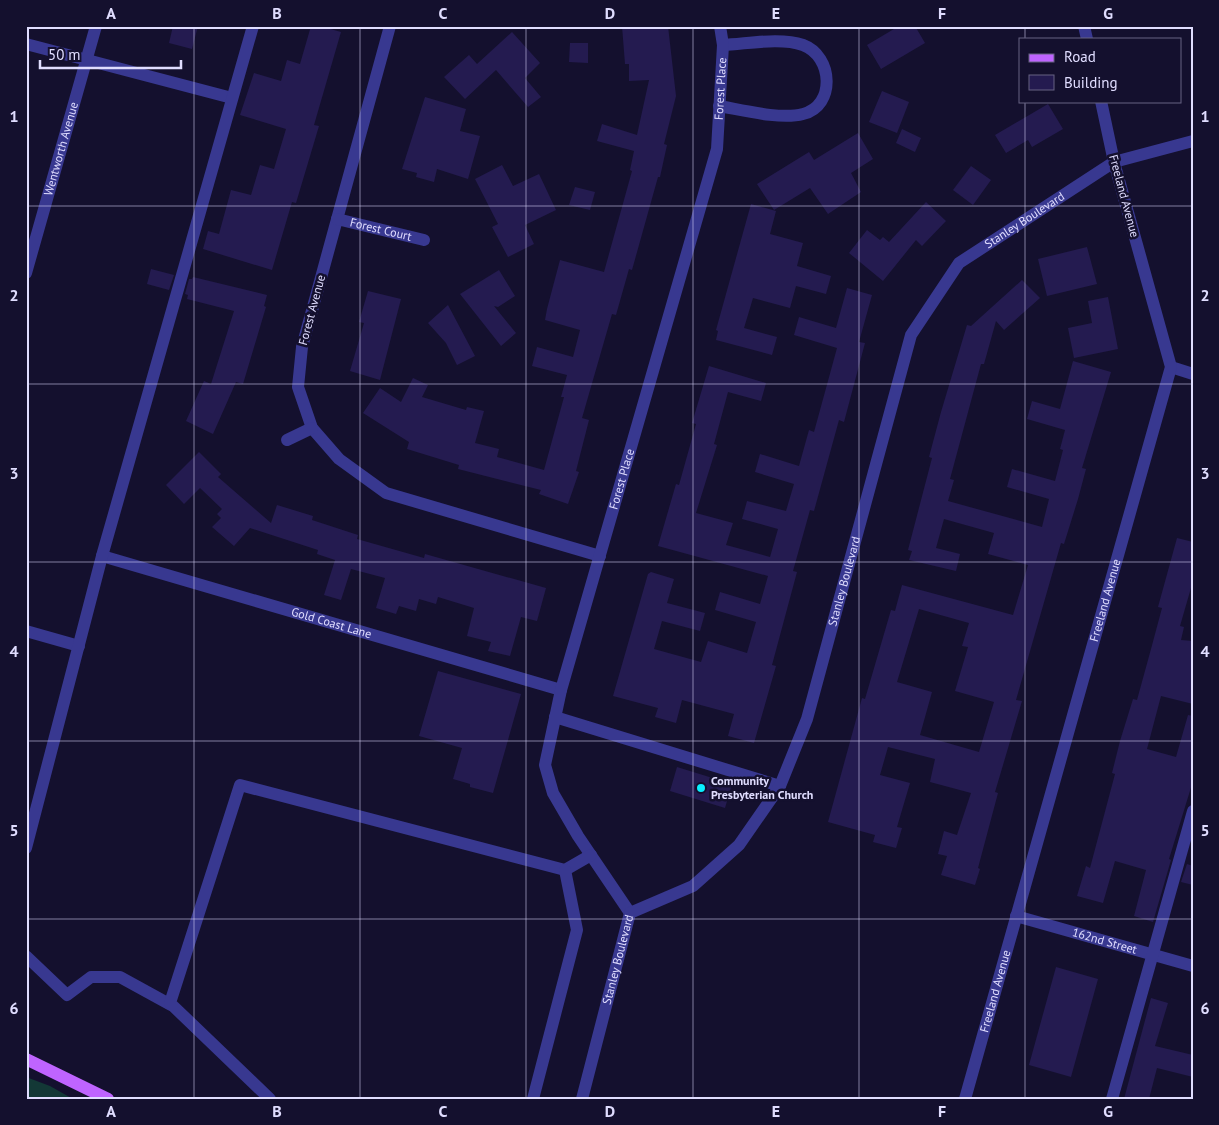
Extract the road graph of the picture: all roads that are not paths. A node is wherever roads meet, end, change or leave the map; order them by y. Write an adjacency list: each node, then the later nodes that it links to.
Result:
1 (96, 26): 7 (street, Wentworth Avenue)
2 (253, 26): 8 (street)
3 (390, 26): 13 (street, Forest Avenue)
4 (720, 26): 6 (street, Forest Place)
5 (26, 44): 7 (street)
6 (723, 45): 10 (street, Forest Place); 10 (street)
7 (86, 60): 8 (street); 15 (street, Wentworth Avenue)
8 (232, 98): 20 (street)
9 (1101, 102): 12 (street, Freeland Avenue)
10 (719, 106): 21 (street, Forest Place)
11 (1193, 140): 12 (street, Stanley Boulevard)
12 (1114, 162): 16 (street, Freeland Avenue); 26 (street, Stanley Boulevard)
13 (338, 220): 14 (street, Forest Court); 18 (street, Forest Avenue)
14 (424, 240)
15 (26, 273)
16 (1171, 368): 17 (street); 32 (street, Freeland Avenue)
17 (1193, 374)
18 (312, 428): 19 (street); 21 (street, Forest Avenue)
19 (287, 440)
20 (102, 556): 23 (street); 24 (street, Gold Coast Lane)
21 (600, 556): 24 (street, Forest Place)
22 (26, 631): 23 (street)
23 (79, 646): 28 (street)
24 (561, 690): 25 (street, Forest Place)
25 (555, 717): 26 (street); 29 (street, Forest Place)
26 (780, 786): 31 (street, Stanley Boulevard)
27 (1193, 811): 33 (street)
28 (26, 848)
29 (591, 855): 30 (street); 31 (street, Forest Place)
30 (565, 870): 36 (street); 40 (street)
31 (630, 913): 41 (street, Stanley Boulevard)
32 (1016, 916): 33 (street, 162nd Street); 42 (street, Freeland Avenue)
33 (1153, 954): 35 (street, 162nd Street); 43 (street)
34 (26, 956): 36 (street)
35 (1193, 966)
36 (171, 1004): 39 (street)
37 (26, 1059): 38 (main road)
38 (108, 1099)
39 (270, 1099)
40 (533, 1099)
41 (582, 1099)
42 (965, 1099)
43 (1112, 1099)

